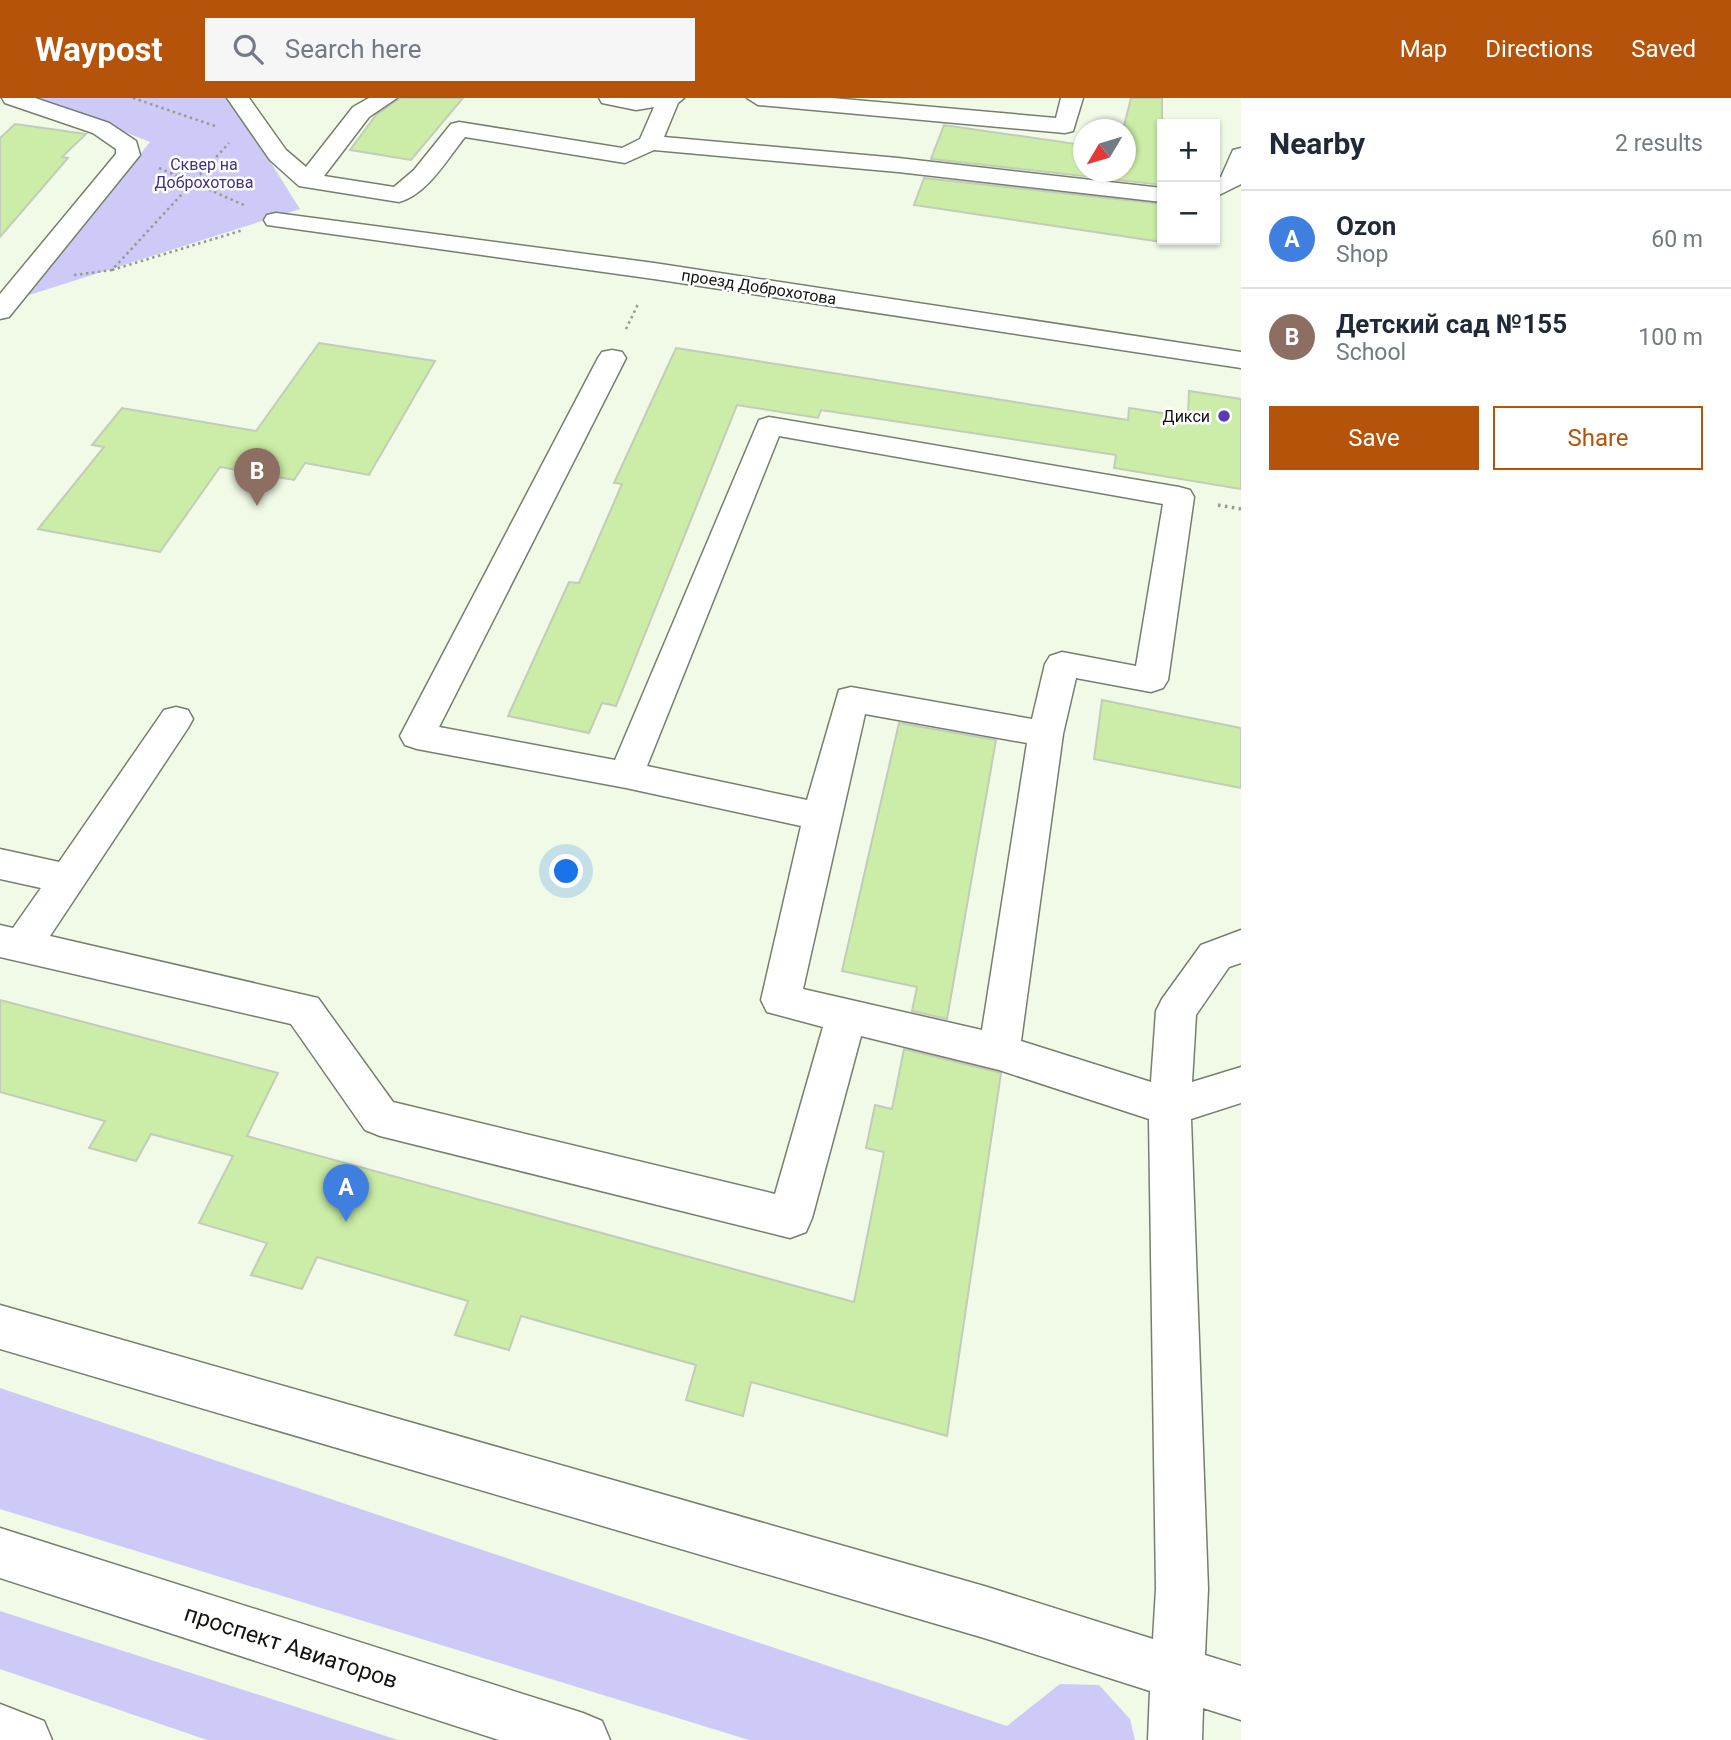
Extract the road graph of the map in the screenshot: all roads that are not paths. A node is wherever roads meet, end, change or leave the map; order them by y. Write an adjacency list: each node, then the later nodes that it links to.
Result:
1 (13, 98): 14 (street)
2 (238, 98): 10 (street)
3 (386, 98): 10 (street)
4 (610, 98): 7 (street)
5 (758, 98): 6 (street)
6 (1072, 98)
7 (671, 99): 8 (street)
8 (650, 143): 10 (street); 12 (street)
9 (1241, 155): 11 (street)
10 (308, 181)
11 (1220, 187)
12 (1157, 194)
13 (276, 220): 17 (street, проезд Доброхотова)
14 (17, 279): 15 (street)
15 (0, 311)
16 (612, 358): 20 (street)
17 (1241, 359)
18 (176, 719): 23 (street)
19 (1046, 734): 20 (street); 21 (street); 27 (street)
20 (626, 775): 21 (street)
21 (821, 817): 26 (street)
22 (0, 864): 23 (street)
23 (68, 879): 24 (street)
24 (11, 944): 26 (street)
25 (1241, 946): 29 (street)
26 (847, 1015): 27 (street)
27 (999, 1052): 29 (street)
28 (1241, 1085): 29 (street)
29 (1170, 1107): 32 (street)
30 (0, 1327): 32 (street)
31 (0, 1553): 36 (street, проспект Авиаторов)
32 (1179, 1673): 33 (street); 37 (street)
33 (1241, 1693)
34 (0, 1731): 35 (street)
35 (26, 1740)
36 (583, 1740)
37 (1175, 1740)

